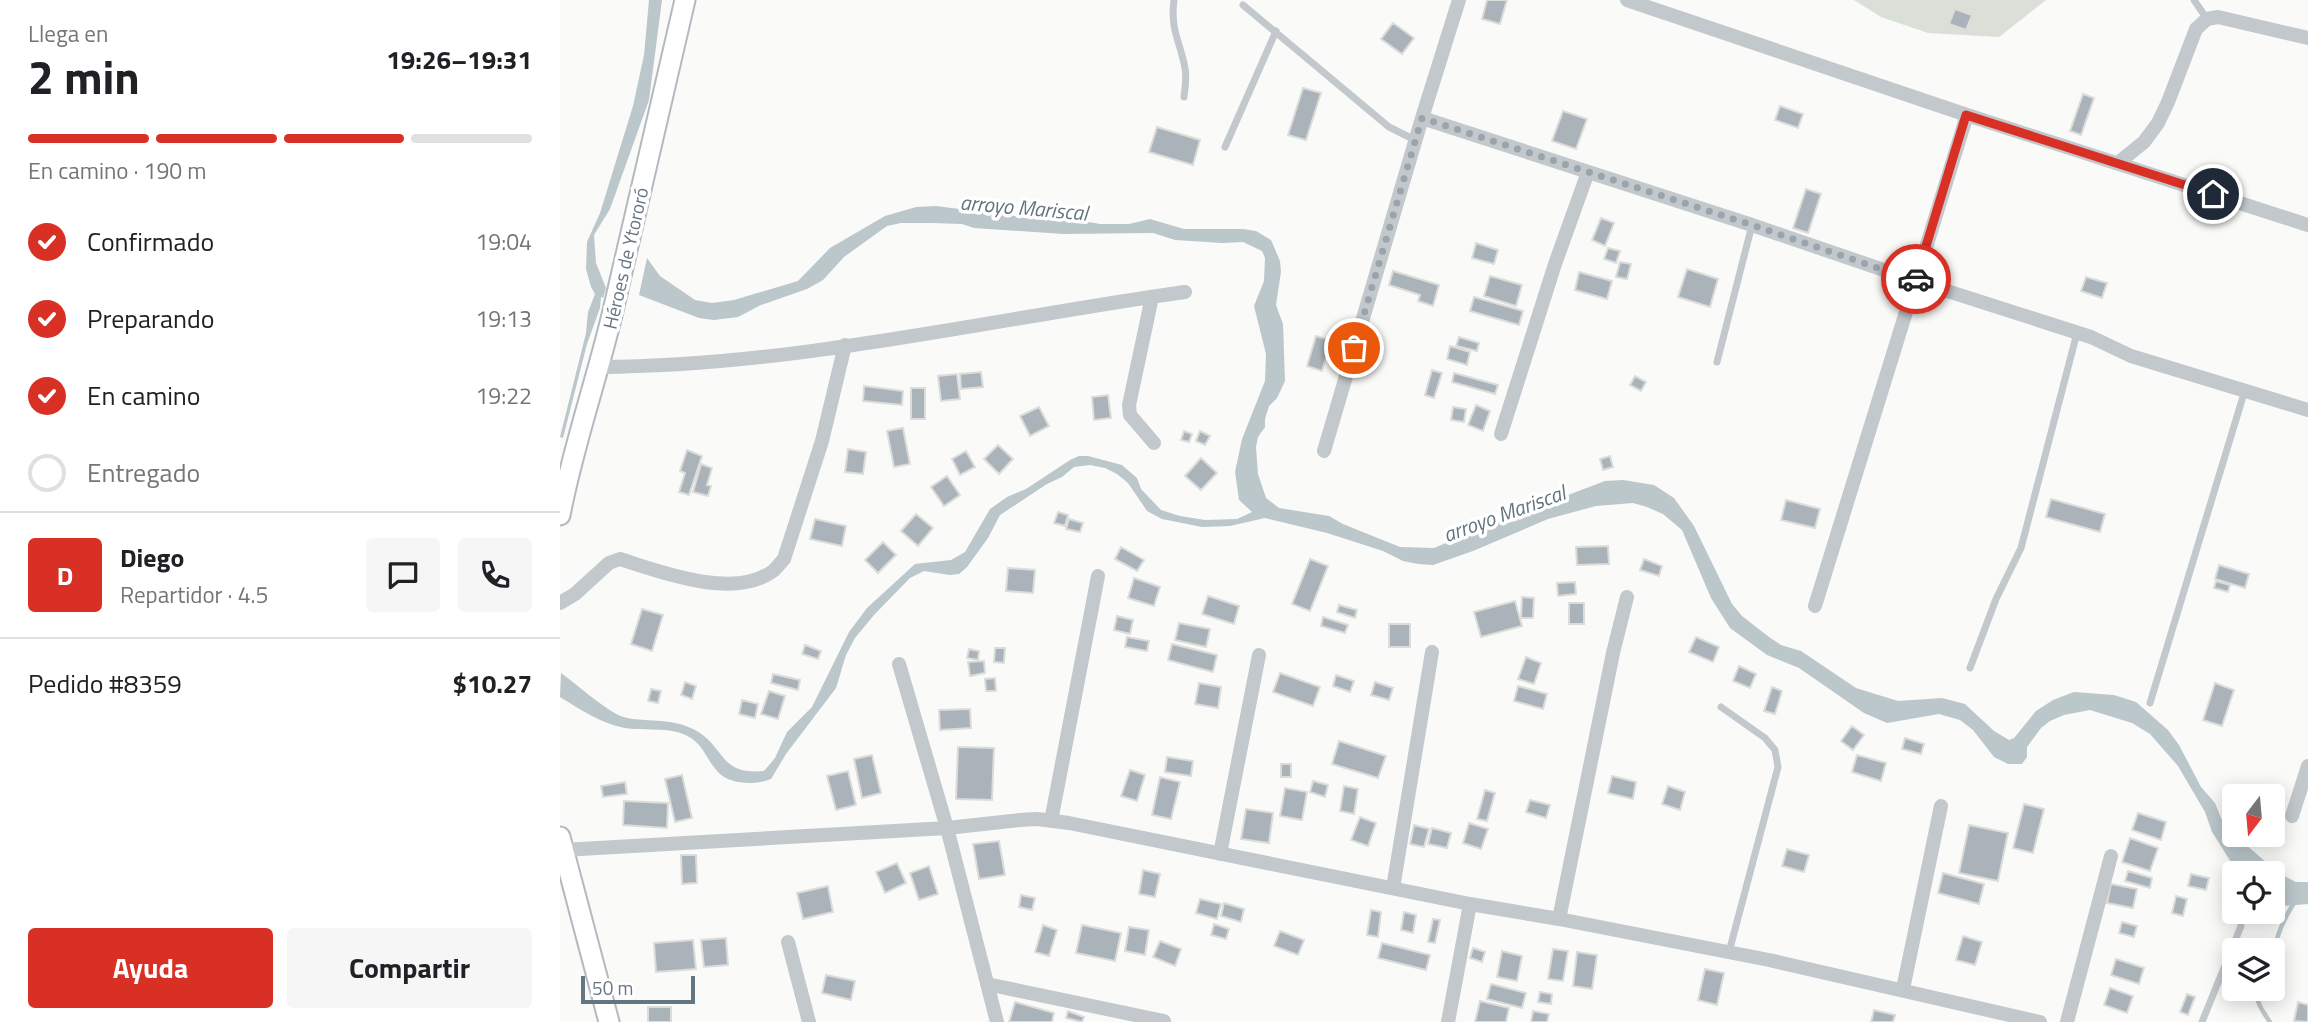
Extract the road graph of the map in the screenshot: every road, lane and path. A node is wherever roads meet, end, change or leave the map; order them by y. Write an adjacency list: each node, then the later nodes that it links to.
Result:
1 (685, 0): 25 (main road, Héroes de Ytororó)
2 (1174, 0): 10 (lane)
3 (1459, 0): 12 (street)
4 (1627, 0): 11 (street)
5 (2194, 0): 7 (lane)
6 (1243, 5): 8 (lane)
7 (2207, 19): 9 (street); 15 (street)
8 (1276, 32): 13 (lane); 14 (lane)
9 (2308, 38)
10 (1184, 97)
11 (1966, 115): 15 (street); 19 (street)
12 (1422, 118): 13 (street); 16 (street)
13 (1415, 140): 30 (street)
14 (1225, 147)
15 (2118, 163): 18 (street)
16 (1588, 172): 17 (street); 28 (street)
17 (1752, 225): 19 (street); 24 (lane)
18 (2308, 225)
19 (1916, 281): 22 (street); 35 (street)
20 (1185, 292): 21 (street)
21 (1152, 297): 23 (street); 29 (street)
22 (2077, 332): 26 (street); 39 (lane)
23 (845, 345): 25 (street); 34 (street)
24 (1717, 362)
25 (600, 367): 31 (main road, Héroes de Ytororó)
26 (2245, 390): 27 (street); 40 (lane)
27 (2308, 410)
28 (1501, 434)
29 (1154, 443)
30 (1324, 452)
31 (560, 515)
32 (1098, 576): 45 (street)
33 (1627, 597): 52 (street)
34 (560, 603)
35 (1815, 606)
36 (1432, 652): 50 (street)
37 (1259, 655): 48 (street)
38 (899, 664): 46 (street)
39 (1970, 668)
40 (2150, 703)
41 (1721, 707): 55 (lane)
42 (2308, 766): 44 (street)
43 (1941, 806): 57 (street)
44 (2292, 817)
45 (1051, 821): 46 (street); 48 (street)
46 (947, 828): 47 (street); 56 (street)
47 (561, 843): 59 (main road)
48 (1220, 854): 50 (street)
49 (2111, 856): 64 (street)
50 (1393, 888): 51 (street)
51 (1470, 904): 52 (street); 62 (street)
52 (1559, 919): 55 (street)
53 (2241, 926): 65 (lane)
54 (788, 942): 60 (street)
55 (1729, 952): 57 (street)
56 (987, 984): 58 (street); 61 (street)
57 (1903, 989): 63 (street)
58 (1164, 1021)
59 (609, 1022)
60 (809, 1022)
61 (997, 1022)
62 (1448, 1022)
63 (2040, 1022)
64 (2067, 1022)
65 (2203, 1022)

